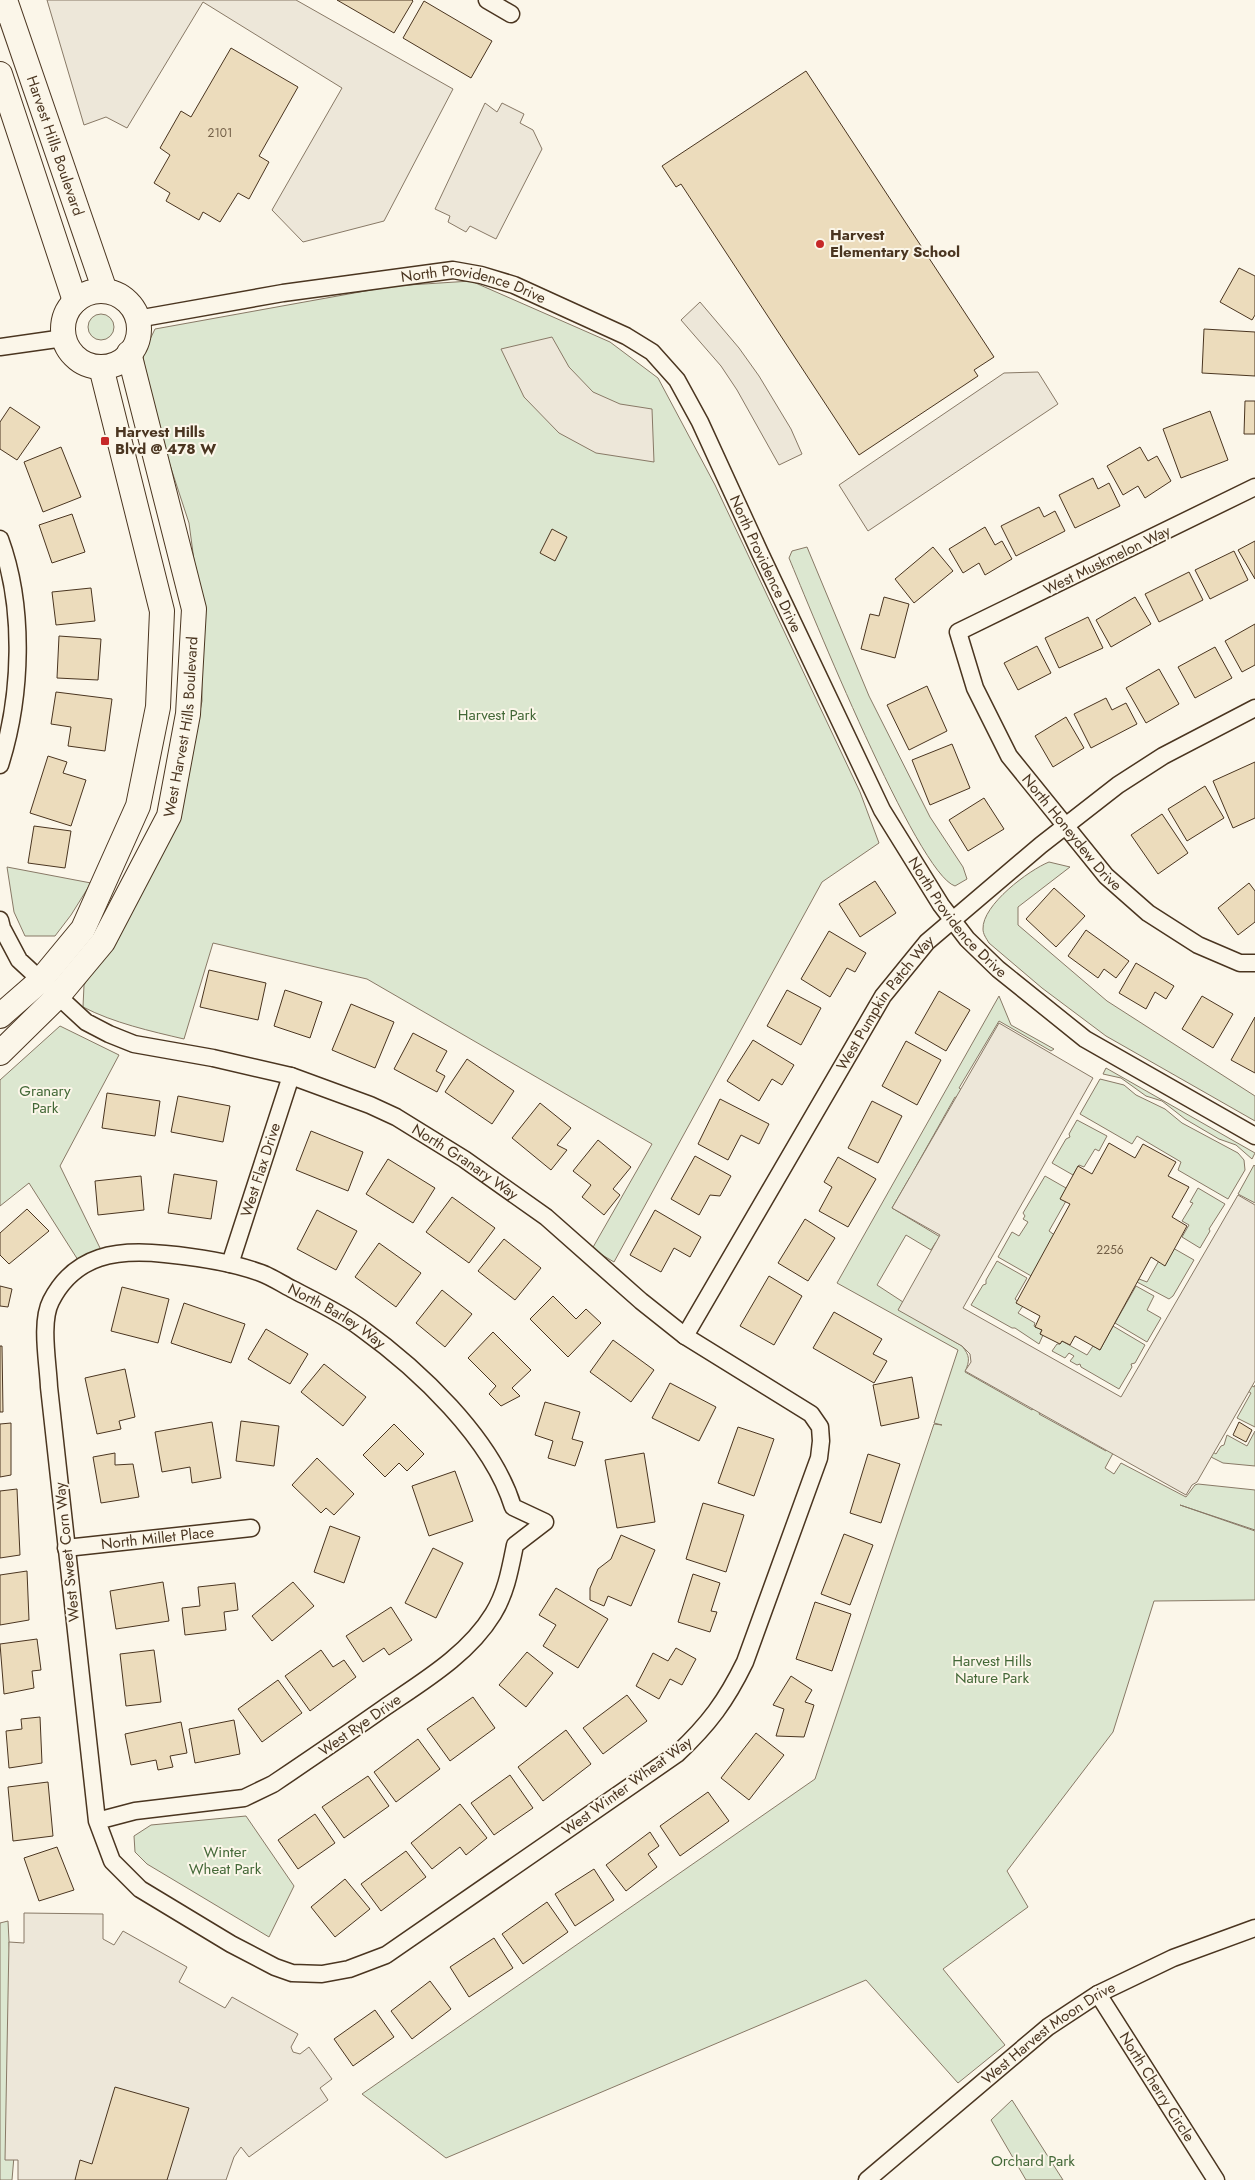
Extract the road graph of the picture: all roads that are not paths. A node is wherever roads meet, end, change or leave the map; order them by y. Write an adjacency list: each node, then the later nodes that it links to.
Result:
1 (5, 0): 5 (street, Harvest Hills Boulevard)
2 (487, 0): 3 (street)
3 (511, 14)
4 (0, 74): 6 (street, Harvest Hills Boulevard)
5 (105, 291): 6 (street); 7 (street)
6 (75, 301): 8 (street)
7 (137, 319): 10 (street); 19 (street, North Providence Drive)
8 (64, 338): 9 (street); 11 (street)
9 (0, 347)
10 (129, 354): 11 (street); 22 (street, West Harvest Hills Boulevard)
11 (101, 367): 21 (street, West Harvest Hills Boulevard)
12 (1255, 487): 14 (street, West Muskmelon Way)
13 (0, 539): 16 (street)
14 (958, 632): 17 (street, North Honeydew Drive)
15 (1255, 708): 17 (street, West Pumpkin Patch Way)
16 (0, 765)
17 (1065, 826): 19 (street, West Pumpkin Patch Way); 20 (street, North Honeydew Drive)
18 (0, 920): 21 (street, North Granary Way)
19 (952, 920): 26 (street, North Providence Drive); 29 (street, West Pumpkin Patch Way)
20 (1255, 963)
21 (40, 981): 22 (street, North Granary Way); 23 (street, West Harvest Hills Boulevard)
22 (58, 996): 24 (street, West Harvest Hills Boulevard); 25 (street, North Granary Way)
23 (0, 1016)
24 (0, 1053)
25 (291, 1076): 27 (street, West Flax Drive); 29 (street, North Granary Way)
26 (1255, 1136)
27 (230, 1264): 28 (street, North Barley Way); 31 (street, North Barley Way)
28 (61, 1286): 33 (street, West Sweet Corn Way)
29 (685, 1336): 30 (street, North Granary Way)
30 (820, 1428): 34 (street, West Winter Wheat Way)
31 (545, 1522): 34 (street, West Rye Drive)
32 (251, 1528): 33 (street, North Millet Place)
33 (66, 1548): 34 (street, West Sweet Corn Way)
34 (98, 1821)
35 (1255, 1928): 36 (street, West Harvest Moon Drive)
36 (1098, 1994): 37 (street, West Harvest Moon Drive); 38 (street, North Cherry Circle)
37 (867, 2180)
38 (1216, 2180)

